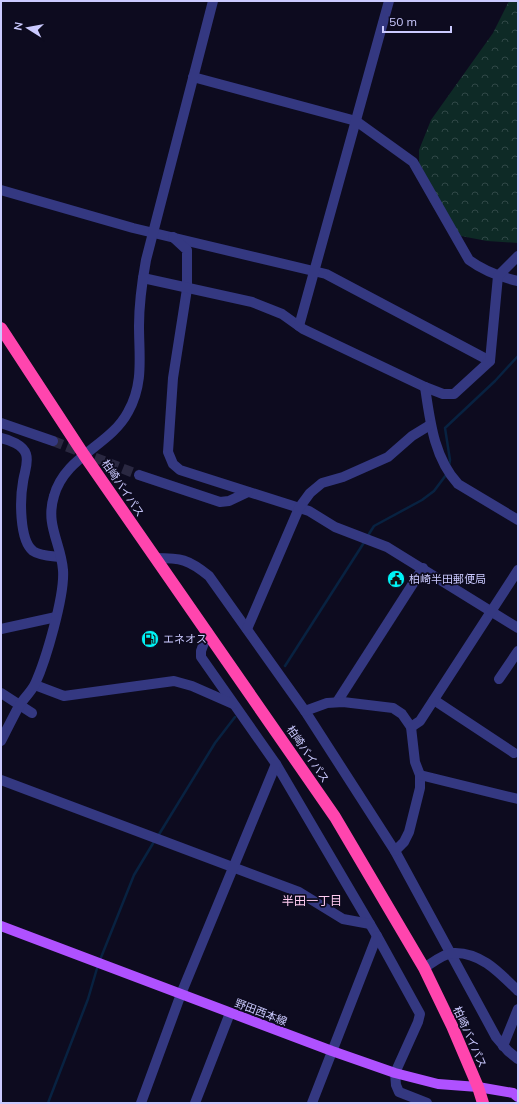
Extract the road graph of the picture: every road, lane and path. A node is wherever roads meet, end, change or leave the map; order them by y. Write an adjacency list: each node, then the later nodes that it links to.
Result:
1 (213, 1): 3 (street)
2 (389, 1): 4 (street)
3 (193, 77): 4 (street); 6 (street)
4 (356, 121): 9 (street); 10 (street)
5 (1, 190): 6 (street)
6 (153, 232): 7 (street); 11 (street)
7 (173, 237): 9 (street); 13 (street)
8 (518, 256): 10 (street)
9 (315, 270): 14 (street); 17 (street)
10 (498, 276): 12 (street); 17 (street)
11 (143, 278): 13 (street); 24 (street)
12 (518, 282)
13 (186, 288): 14 (street); 26 (street)
14 (299, 326): 18 (street)
15 (1, 328): 19 (highway, 柏崎バイパス)
16 (1, 339): 19 (highway, 柏崎バイパス)
17 (490, 360): 18 (street)
18 (426, 387): 21 (street)
19 (40, 389): 24 (highway, 柏崎バイパス)
20 (1, 423): 23 (street)
21 (430, 425): 27 (street); 28 (street)
22 (1, 438): 29 (street)
23 (53, 441)
24 (84, 455): 29 (street); 30 (highway, 柏崎バイパス)
25 (139, 475): 26 (street)
26 (248, 492): 27 (street)
27 (298, 508): 31 (street); 37 (street)
28 (518, 520)
29 (60, 557): 34 (street)
30 (155, 558): 37 (street); 38 (highway, 柏崎バイパス)
31 (424, 568): 33 (street); 44 (street)
32 (518, 570): 33 (street)
33 (492, 610): 35 (street); 43 (street)
34 (56, 617): 36 (street); 41 (street)
35 (518, 628)
36 (1, 629)
37 (247, 629): 47 (street)
38 (208, 632): 45 (street); 62 (highway, 柏崎バイパス)
39 (518, 651): 40 (street)
40 (499, 679)
41 (35, 685): 45 (street); 46 (street)
42 (1, 693): 46 (street)
43 (434, 700): 49 (street); 51 (street)
44 (337, 702): 47 (street); 49 (street)
45 (233, 704): 52 (street)
46 (20, 705): 48 (street); 50 (street)
47 (305, 711): 56 (street)
48 (32, 714)
49 (411, 727): 53 (street)
50 (1, 741)
51 (514, 753)
52 (276, 764): 57 (street); 58 (street)
53 (420, 775): 55 (street); 56 (street)
54 (1, 780): 57 (street)
55 (518, 799)
56 (395, 851): 61 (street)
57 (234, 867): 58 (street); 64 (street)
58 (370, 924): 60 (street)
59 (1, 926): 64 (main road, 野田西本線)
60 (377, 936): 68 (street); 70 (street)
61 (451, 953): 62 (street); 63 (street); 67 (street)
62 (424, 968): 71 (highway, 柏崎バイパス)
63 (518, 991)
64 (181, 994): 66 (main road, 野田西本線); 73 (street)
65 (518, 1009): 67 (street)
66 (230, 1013): 68 (main road, 野田西本線); 74 (street)
67 (503, 1046): 69 (street)
68 (332, 1051): 70 (main road, 野田西本線); 75 (street)
69 (518, 1059)
70 (395, 1073): 71 (main road, 野田西本線); 76 (street)
71 (478, 1086): 72 (main road, 野田西本線); 77 (highway, 柏崎バイパス)
72 (518, 1097)
73 (141, 1103)
74 (195, 1103)
75 (312, 1103)
76 (427, 1103)
77 (483, 1103)

